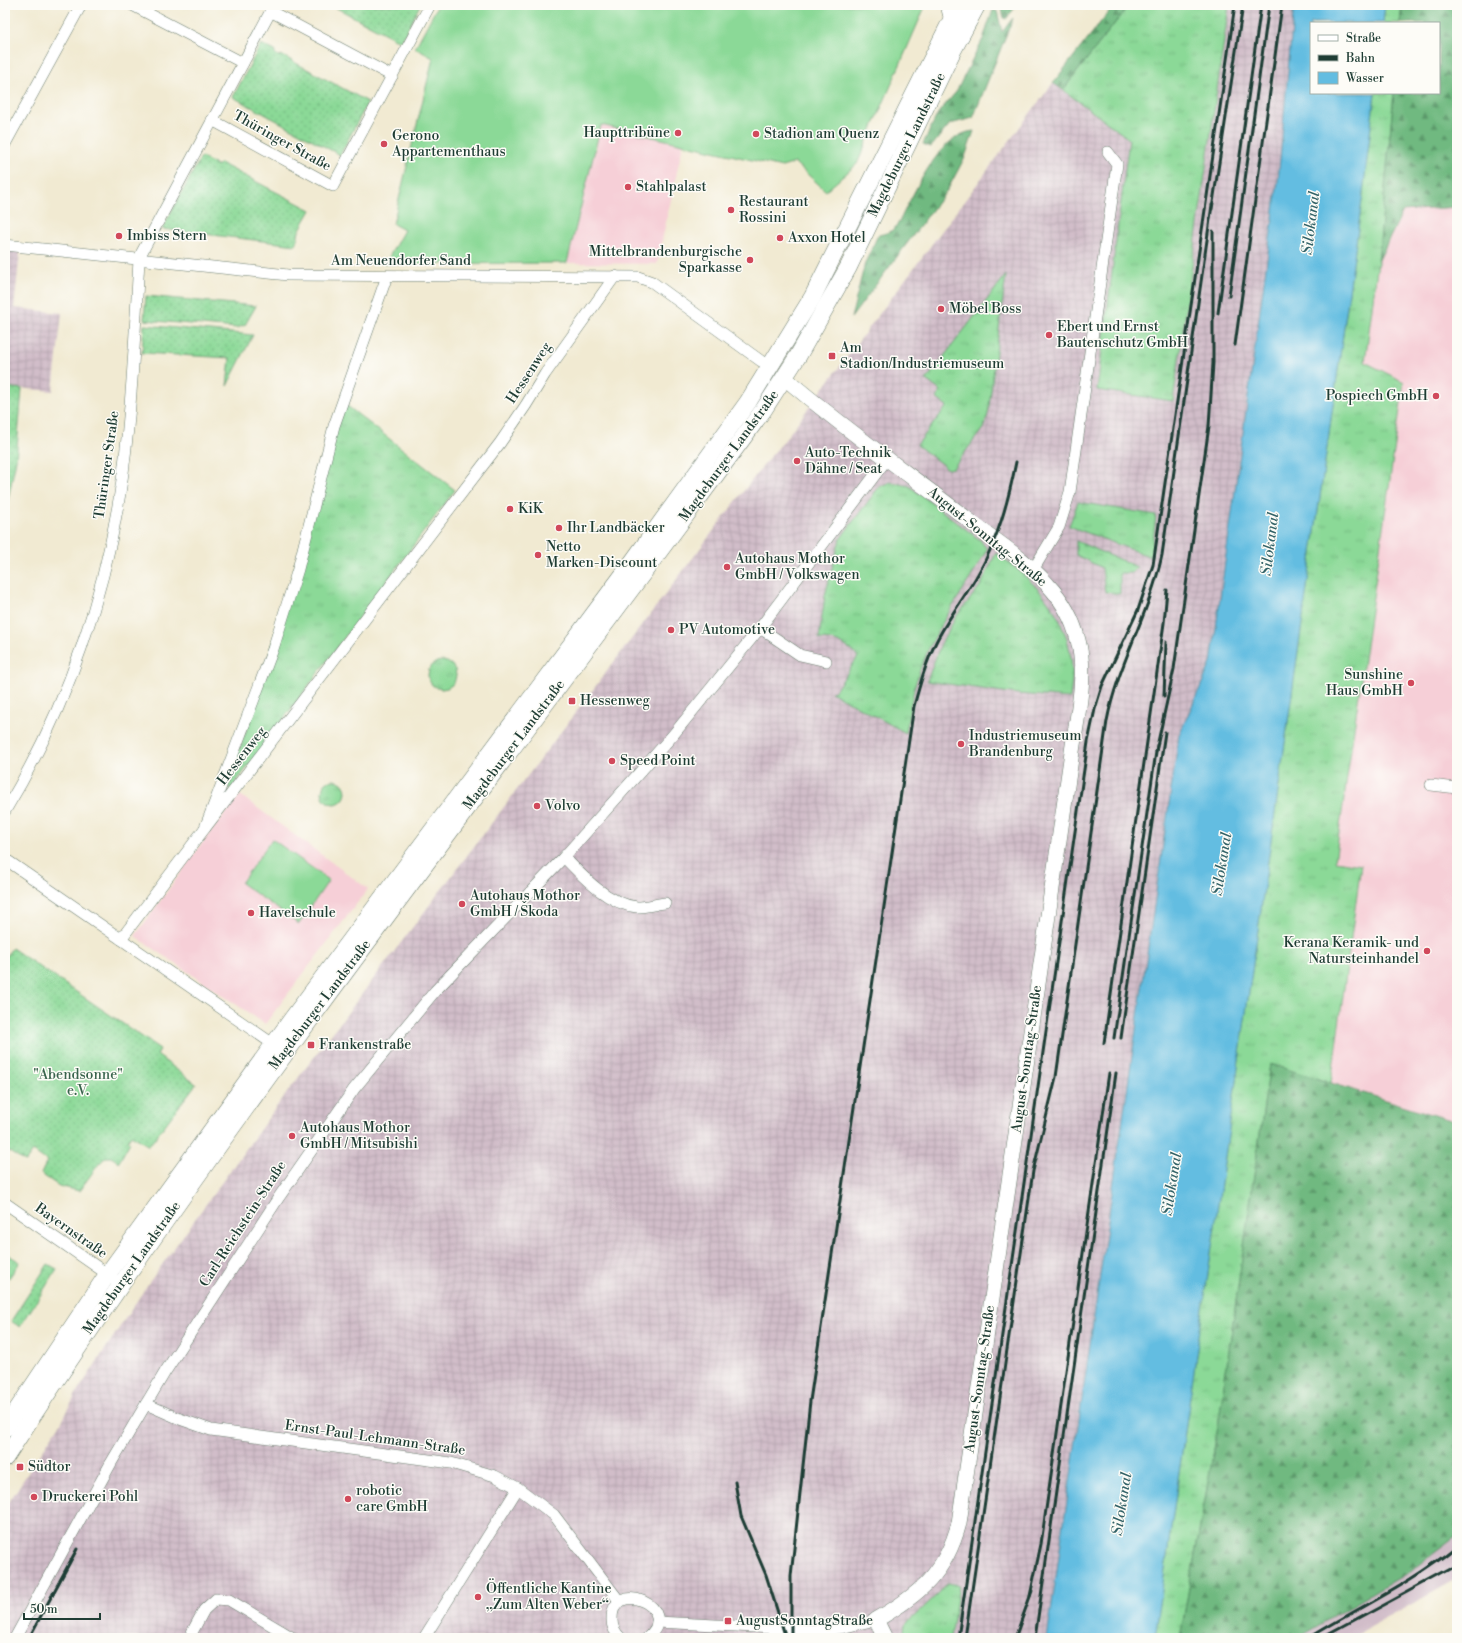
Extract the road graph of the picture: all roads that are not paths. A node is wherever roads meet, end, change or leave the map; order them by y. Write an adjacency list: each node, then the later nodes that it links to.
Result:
1 (81, 5): 11 (street)
2 (132, 5): 8 (street)
3 (430, 5): 9 (street, Thüringer Straße)
4 (959, 5): 7 (main road, Magdeburger Landstraße)
5 (977, 5): 18 (main road, Magdeburger Landstraße)
6 (272, 8): 8 (street, Thüringer Straße); 9 (street, Thüringer Straße)
7 (948, 13): 17 (main road, Magdeburger Landstraße)
8 (243, 63): 10 (street, Thüringer Straße)
9 (392, 76): 10 (street, Thüringer Straße)
10 (212, 120): 14 (street, Thüringer Straße)
11 (5, 144)
12 (1108, 152): 20 (street)
13 (5, 245): 14 (street, Am Neuendorfer Sand)
14 (140, 260): 15 (street, Am Neuendorfer Sand); 25 (street, Thüringer Straße)
15 (387, 276): 16 (street, Am Neuendorfer Sand); 26 (street, Hessenweg)
16 (615, 276): 17 (street, Am Neuendorfer Sand); 26 (street, Hessenweg)
17 (770, 366): 18 (main road); 31 (main road, Magdeburger Landstraße)
18 (784, 378): 19 (street, August-Sonntag-Straße); 33 (main road, Magdeburger Landstraße)
19 (887, 459): 20 (street, August-Sonntag-Straße); 21 (street, Carl-Reichstein-Straße)
20 (1033, 570): 39 (street, August-Sonntag-Straße)
21 (760, 628): 22 (street); 27 (street, Carl-Reichstein-Straße)
22 (826, 661)
23 (1431, 785): 24 (street)
24 (1457, 788)
25 (5, 811)
26 (205, 828): 30 (street, Hessenweg)
27 (564, 857): 29 (street); 34 (street, Carl-Reichstein-Straße)
28 (5, 859): 30 (street)
29 (665, 903)
30 (121, 939): 31 (street)
31 (274, 1044): 33 (main road, Magdeburger Landstraße)
32 (5, 1203): 33 (street, Bayernstraße)
33 (114, 1279): 35 (main road, Magdeburger Landstraße); 36 (main road, Magdeburger Landstraße)
34 (146, 1404): 37 (street, Ernst-Paul-Lehmann-Straße); 41 (street, Carl-Reichstein-Straße)
35 (5, 1428)
36 (5, 1458)
37 (518, 1488): 38 (street, Ernst-Paul-Lehmann-Straße); 44 (street)
38 (620, 1602): 40 (street); 45 (street)
39 (876, 1620): 40 (street, August-Sonntag-Straße); 47 (street)
40 (657, 1622): 46 (street)
41 (15, 1638)
42 (188, 1638): 43 (street)
43 (293, 1638)
44 (424, 1638)
45 (621, 1638)
46 (647, 1638)
47 (885, 1638)

